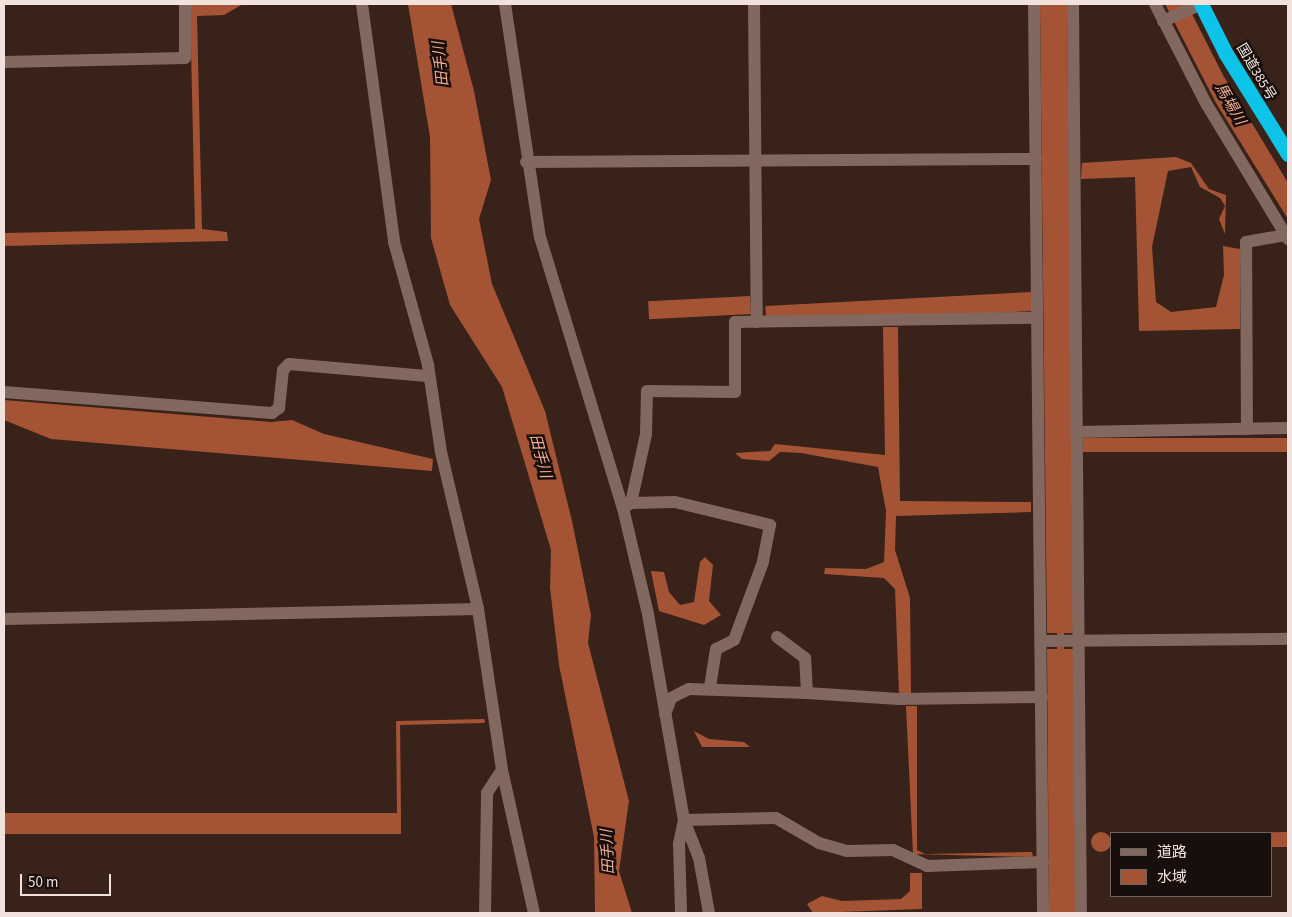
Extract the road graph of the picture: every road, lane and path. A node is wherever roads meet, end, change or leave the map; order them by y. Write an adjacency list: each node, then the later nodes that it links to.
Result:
1 (185, 4): 10 (street)
2 (362, 4): 18 (street)
3 (504, 4): 14 (street)
4 (754, 4): 13 (street)
5 (1034, 4): 12 (street)
6 (1072, 4): 22 (street)
7 (1154, 4): 9 (street)
8 (1199, 5): 9 (street); 11 (highway, 国道385号)
9 (1166, 20): 15 (street)
10 (4, 62)
11 (1288, 154)
12 (1036, 158): 13 (street); 16 (street)
13 (756, 161): 14 (street); 17 (street)
14 (526, 162): 23 (street)
15 (1287, 237): 21 (street)
16 (1037, 318): 17 (street); 28 (street)
17 (757, 322): 23 (street)
18 (426, 376): 19 (street); 24 (street)
19 (4, 392)
20 (1288, 428): 21 (street)
21 (1247, 429): 22 (street)
22 (1076, 432): 29 (street)
23 (627, 506): 30 (street); 33 (street)
24 (478, 609): 25 (street); 34 (street)
25 (4, 619)
26 (777, 637): 31 (street)
27 (1288, 639): 29 (street)
28 (1048, 641): 29 (street); 32 (street)
29 (1073, 641): 42 (street)
30 (710, 687): 31 (street); 33 (street)
31 (807, 693): 32 (street)
32 (1042, 698): 36 (street)
33 (665, 716): 35 (street)
34 (502, 770): 37 (street); 38 (street)
35 (684, 820): 36 (street); 39 (street); 40 (street)
36 (1043, 862): 41 (street)
37 (485, 913)
38 (534, 913)
39 (681, 913)
40 (709, 913)
41 (1043, 913)
42 (1081, 913)

